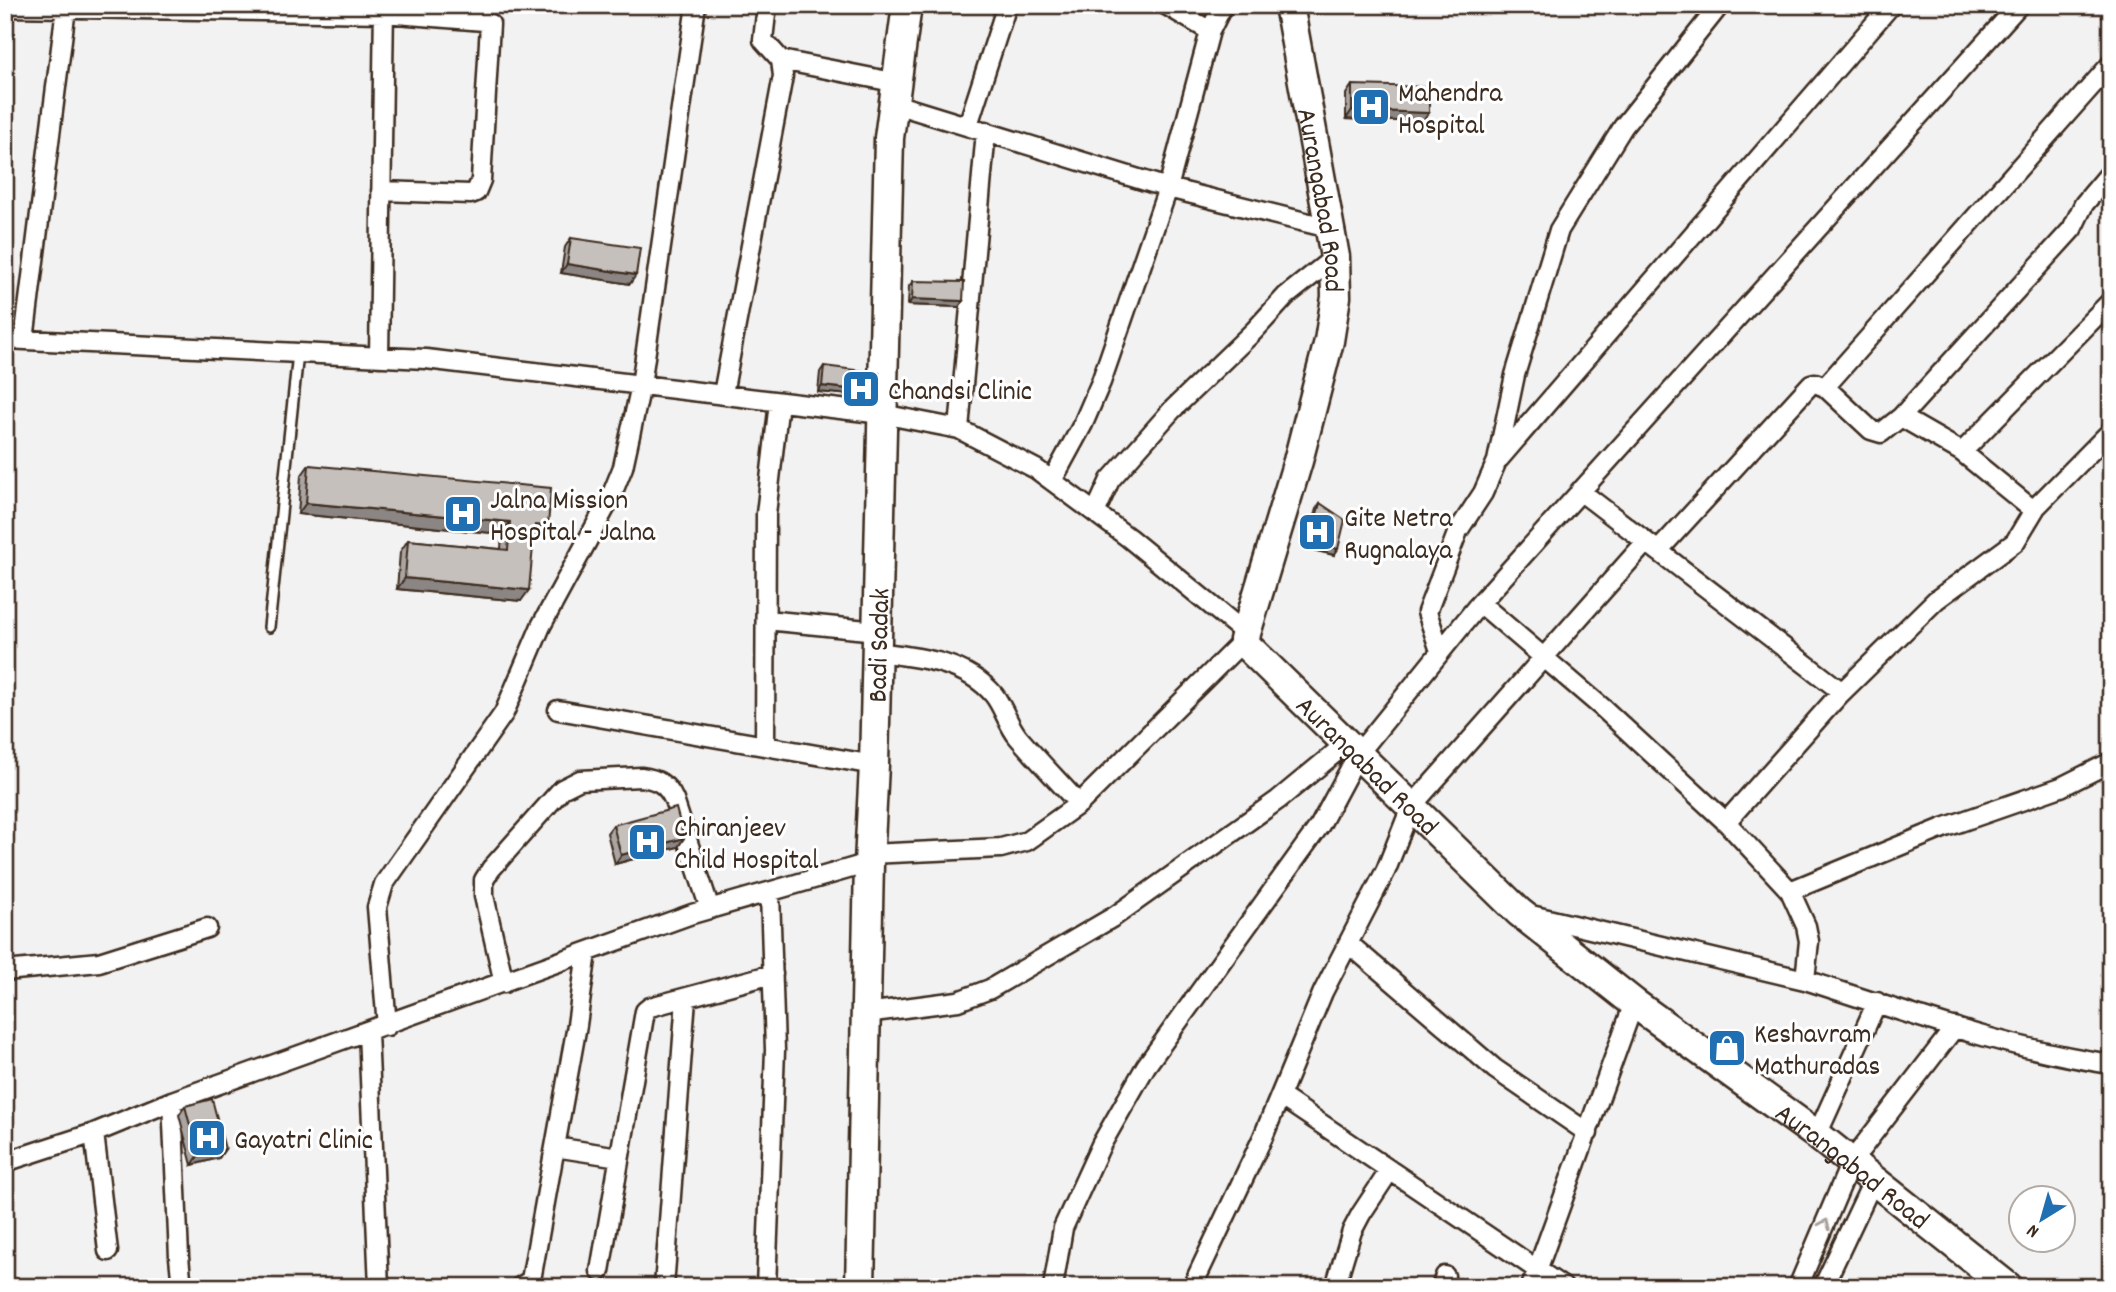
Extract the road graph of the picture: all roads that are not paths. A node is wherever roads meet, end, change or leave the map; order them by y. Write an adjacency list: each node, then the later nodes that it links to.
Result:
1 (696, 5): 31 (street)
2 (767, 5): 16 (street)
3 (907, 5): 18 (main road, Badi Sadak)
4 (1007, 5): 19 (street)
5 (1166, 5): 15 (street)
6 (1223, 5): 15 (street)
7 (1289, 5): 24 (main road, Aurangabad Road)
8 (1720, 5): 40 (street)
9 (1891, 5): 40 (street)
10 (2019, 5): 42 (street)
11 (5, 7): 13 (street)
12 (88, 7): 13 (street); 14 (street)
13 (66, 8): 28 (street)
14 (384, 9): 23 (street); 23 (street)
15 (1210, 31): 22 (street)
16 (781, 60): 18 (street); 33 (street)
17 (2111, 64): 32 (street)
18 (896, 93): 19 (street); 35 (main road, Badi Sadak)
19 (968, 125): 20 (street)
20 (986, 131): 22 (street); 37 (street)
21 (2111, 172): 36 (street)
22 (1168, 188): 24 (street); 41 (street)
23 (381, 191): 30 (street)
24 (1329, 229): 25 (main road, Aurangabad Road)
25 (1335, 257): 44 (street); 49 (main road, Aurangabad Road)
26 (2111, 301): 39 (street)
27 (5, 339): 28 (street)
28 (24, 340): 29 (street)
29 (298, 353): 30 (street); 48 (lane)
30 (379, 357): 31 (street)
31 (641, 385): 33 (street); 78 (street)
32 (1825, 387): 36 (street); 45 (street)
33 (723, 394): 34 (street)
34 (779, 401): 35 (street); 47 (street)
35 (882, 414): 37 (street); 50 (main road, Badi Sadak)
36 (1901, 417): 39 (street)
37 (958, 429): 41 (street)
38 (2111, 431): 43 (street)
39 (1962, 452): 43 (street)
40 (1497, 461): 51 (street)
41 (1052, 481): 44 (street)
42 (1580, 491): 45 (street); 46 (street)
43 (2033, 510): 53 (street)
44 (1095, 513): 49 (street)
45 (1652, 547): 52 (street); 53 (street)
46 (1480, 603): 51 (street); 52 (street)
47 (766, 620): 50 (street); 55 (street)
48 (269, 627)
49 (1245, 636): 56 (main road, Aurangabad Road); 59 (street)
50 (877, 641): 58 (main road, Badi Sadak); 59 (street)
51 (1440, 651): 56 (street)
52 (1543, 657): 60 (street); 61 (street)
53 (1842, 692): 61 (street)
54 (558, 710): 55 (street)
55 (765, 746): 58 (street)
56 (1352, 749): 60 (main road, Aurangabad Road); 77 (street); 102 (street)
57 (2111, 762): 63 (street)
58 (874, 765): 62 (main road, Badi Sadak)
59 (1079, 804): 62 (street)
60 (1411, 807): 66 (main road, Aurangabad Road); 68 (street)
61 (1726, 822): 63 (street)
62 (869, 859): 64 (street); 77 (main road, Badi Sadak)
63 (1790, 891): 72 (street)
64 (770, 893): 65 (street); 71 (street)
65 (710, 909): 69 (street); 73 (street)
66 (1519, 912): 72 (street); 76 (main road, Aurangabad Road)
67 (207, 928): 70 (street)
68 (1348, 943): 82 (street); 85 (street)
69 (587, 952): 73 (street); 87 (street)
70 (5, 971)
71 (773, 974): 74 (street); 100 (street)
72 (1805, 980): 75 (street)
73 (504, 983): 78 (street)
74 (686, 999): 88 (street); 99 (street)
75 (1877, 1002): 79 (street); 86 (street)
76 (1634, 1003): 85 (street); 86 (main road, Aurangabad Road)
77 (866, 1013): 101 (main road, Badi Sadak)
78 (387, 1026): 80 (street)
79 (1955, 1027): 81 (street); 90 (street)
80 (368, 1032): 83 (street); 97 (street)
81 (2111, 1064)
82 (1280, 1096): 91 (street); 103 (street)
83 (172, 1101): 84 (street); 96 (street)
84 (94, 1133): 89 (street); 93 (street)
85 (1588, 1133): 94 (street)
86 (1817, 1135): 90 (main road, Aurangabad Road)
87 (555, 1147): 88 (street); 98 (street)
88 (619, 1157): 95 (street)
89 (5, 1162)
90 (1851, 1162): 92 (main road, Aurangabad Road); 107 (street, one-way to 90)
91 (1390, 1170): 94 (street); 104 (street)
92 (1874, 1180): 108 (street); 109 (main road, Aurangabad Road)
93 (108, 1251)
94 (1538, 1269): 105 (street); 106 (street)
95 (600, 1271)
96 (182, 1287)
97 (379, 1287)
98 (520, 1287)
99 (664, 1287)
100 (766, 1287)
101 (860, 1287)
102 (1053, 1287)
103 (1192, 1287)
104 (1335, 1287)
105 (1531, 1287)
106 (1563, 1287)
107 (1798, 1287)
108 (1823, 1287)
109 (2008, 1287)

